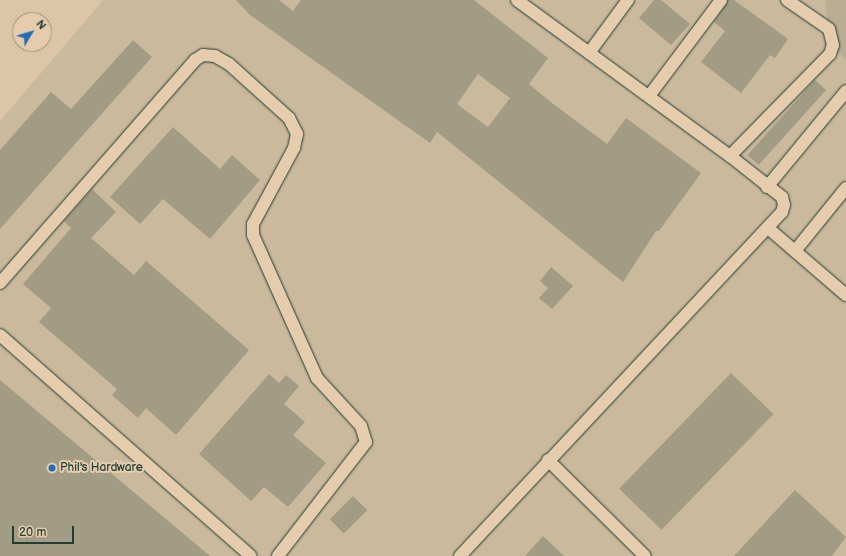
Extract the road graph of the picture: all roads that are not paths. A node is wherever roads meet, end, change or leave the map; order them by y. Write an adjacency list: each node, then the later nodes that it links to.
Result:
1 (517, 0): 5 (lane)
2 (628, 0): 5 (lane)
3 (721, 0): 7 (lane)
4 (787, 0): 8 (lane)
5 (589, 53): 7 (lane)
6 (846, 91): 9 (lane)
7 (649, 96): 8 (lane)
8 (730, 156): 9 (lane)
9 (767, 187): 11 (lane)
10 (846, 188): 12 (lane)
11 (768, 228): 12 (lane); 16 (lane)
12 (795, 251): 14 (lane)
13 (0, 283): 18 (lane)
14 (846, 295)
15 (0, 336): 17 (lane)
16 (548, 460): 19 (lane); 20 (lane)
17 (251, 556)
18 (278, 556)
19 (460, 556)
20 (644, 556)

